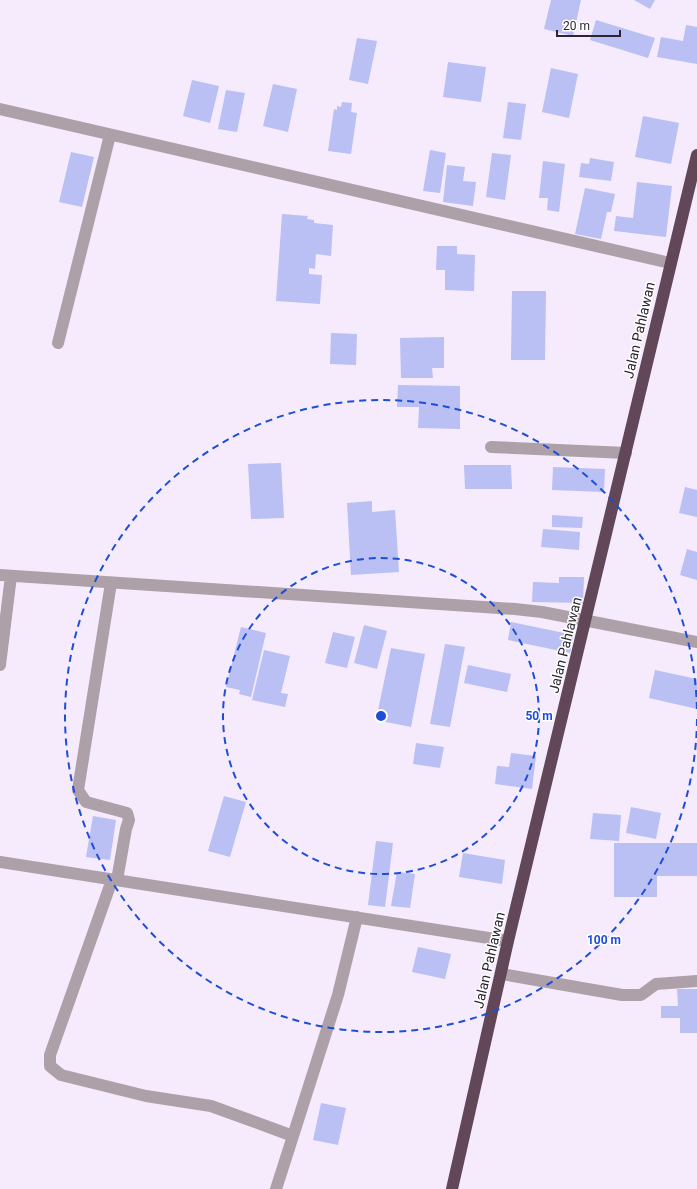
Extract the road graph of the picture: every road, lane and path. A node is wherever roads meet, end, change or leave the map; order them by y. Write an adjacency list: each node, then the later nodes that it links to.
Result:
1 (0, 109): 2 (street)
2 (110, 134): 4 (street); 5 (street)
3 (697, 155): 4 (highway, Jalan Pahlawan)
4 (670, 263): 7 (highway, Jalan Pahlawan)
5 (58, 343)
6 (491, 447): 7 (street)
7 (626, 453): 10 (highway, Jalan Pahlawan)
8 (5, 576): 9 (street); 12 (street)
9 (111, 583): 10 (street); 14 (street)
10 (586, 621): 11 (street); 16 (highway, Jalan Pahlawan)
11 (697, 642)
12 (0, 665)
13 (0, 862): 14 (street)
14 (114, 880): 15 (street); 19 (street)
15 (357, 917): 16 (street); 19 (street)
16 (508, 941): 17 (highway, Jalan Pahlawan)
17 (502, 974): 18 (street); 21 (highway, Jalan Pahlawan)
18 (697, 981)
19 (293, 1136): 20 (street)
20 (276, 1189)
21 (452, 1189)

